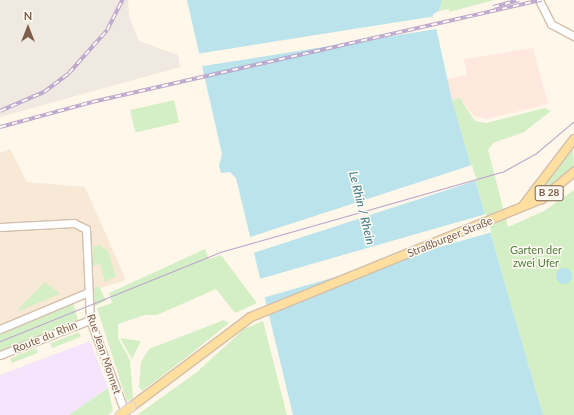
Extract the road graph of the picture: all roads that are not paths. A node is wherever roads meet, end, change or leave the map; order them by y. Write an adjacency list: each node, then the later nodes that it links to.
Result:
1 (539, 0): 2 (street)
2 (574, 36)
3 (574, 139): 5 (main road, B 28)
4 (574, 172): 5 (main road, Straßburger Straße / B 28)
5 (521, 208): 11 (main road, Straßburger Straße, bridge)
6 (0, 227): 7 (street, Rue Jean Monnet)
7 (86, 293): 8 (street, Rue Jean Monnet); 9 (street)
8 (90, 320): 10 (street, Route du Rhin); 12 (street, Rue Jean Monnet)
9 (0, 329)
10 (0, 355)
11 (120, 415)
12 (126, 415)

